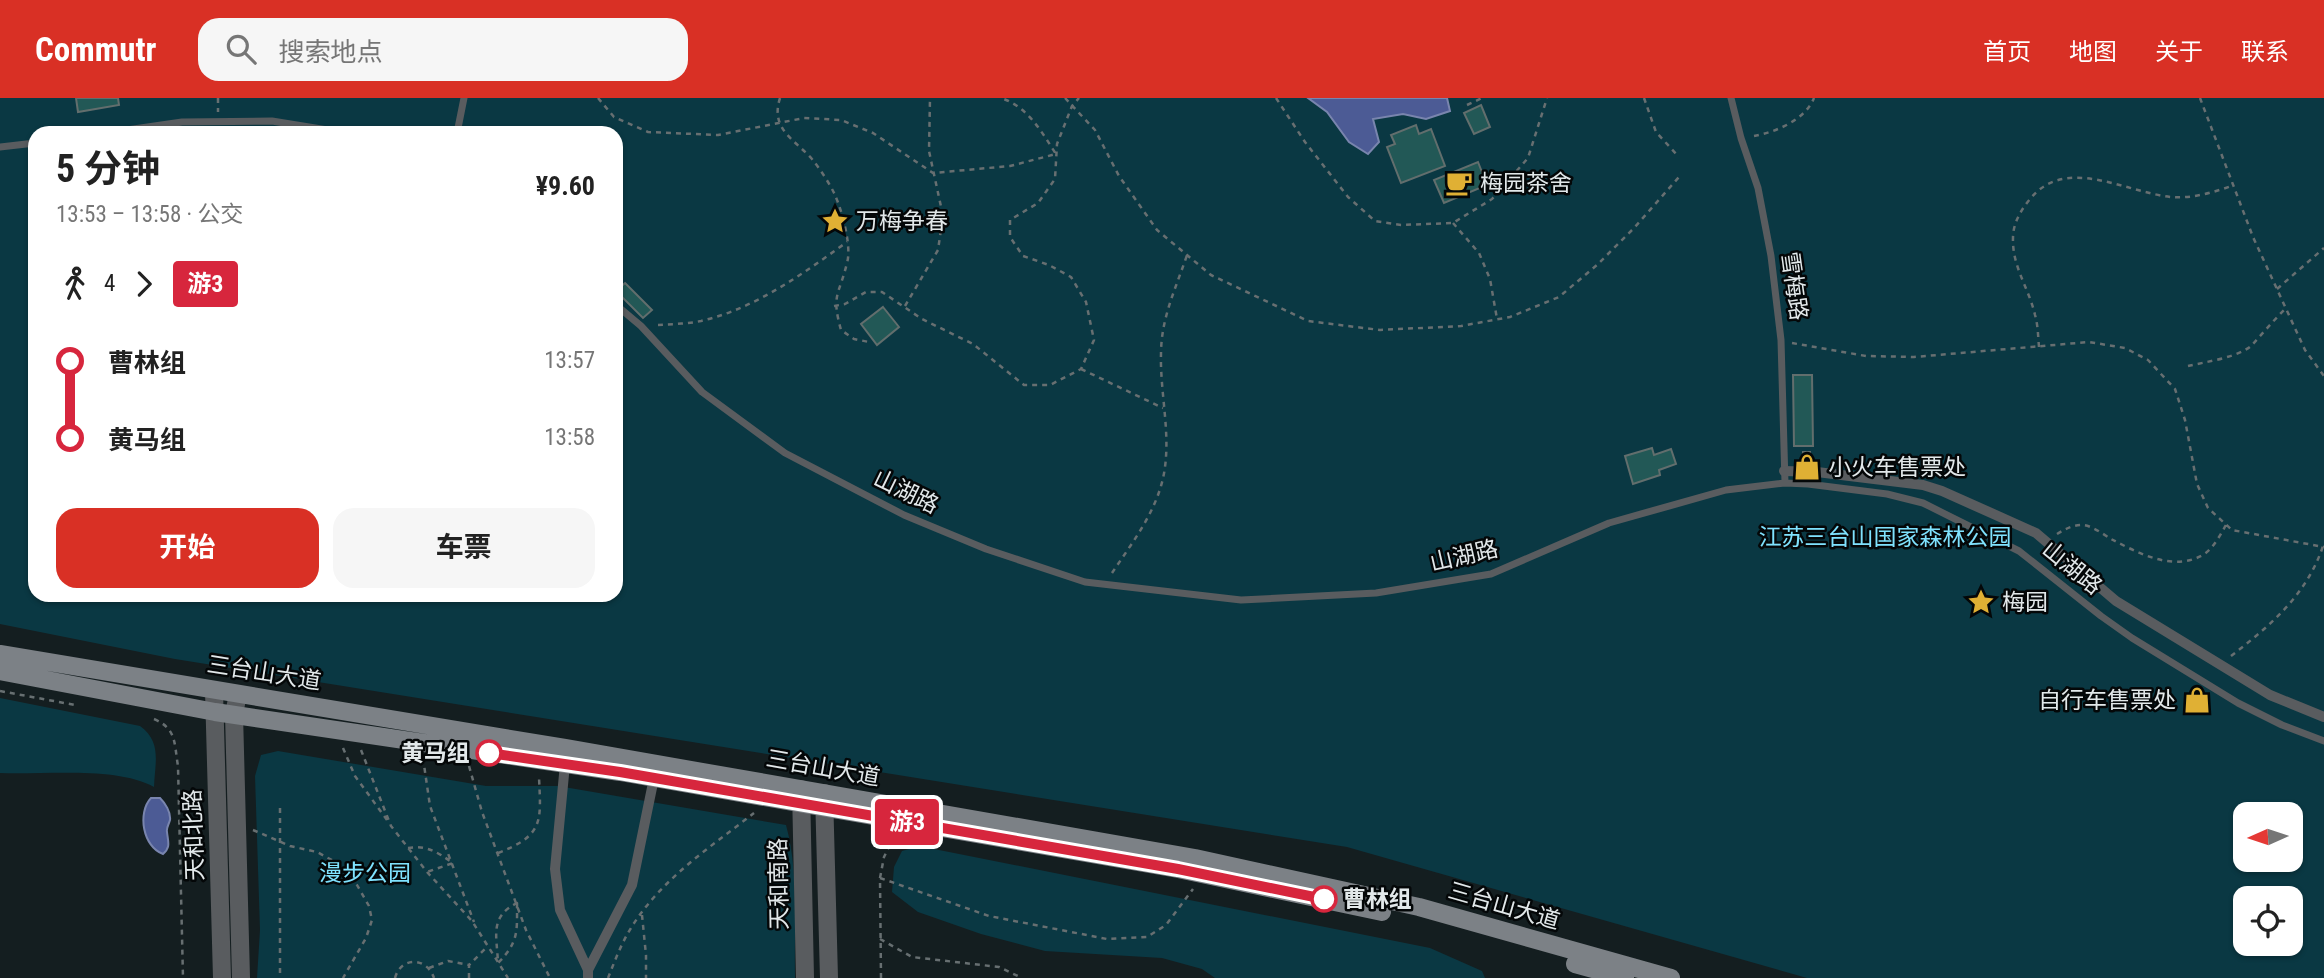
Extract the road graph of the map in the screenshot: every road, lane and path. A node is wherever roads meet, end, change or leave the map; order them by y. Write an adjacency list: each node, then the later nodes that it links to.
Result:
1 (464, 98): 20 (lane)
2 (598, 98): 17 (path)
3 (780, 98): 17 (path)
4 (930, 98): 26 (path)
5 (1001, 98): 24 (path)
6 (1065, 98): 16 (path)
7 (1079, 98): 16 (path)
8 (1276, 98): 29 (path)
9 (1482, 98): 15 (path)
10 (1547, 98): 29 (path)
11 (1644, 98): 25 (path)
12 (1731, 98): 21 (lane, 雪梅路)
13 (1814, 98): 21 (path)
14 (2200, 98): 28 (path)
15 (1467, 105)
16 (1072, 106): 24 (path); 32 (path)
17 (781, 123): 26 (path); 30 (path)
18 (154, 126): 19 (lane)
19 (295, 126)
20 (458, 126)
21 (1741, 138): 40 (lane, 雪梅路)
22 (28, 144): 23 (lane)
23 (0, 147)
24 (1056, 154): 26 (path); 44 (path)
25 (1678, 156)
26 (933, 173): 35 (path)
27 (1679, 177): 38 (path)
28 (2234, 185): 33 (path); 42 (path)
29 (1452, 223): 38 (path)
30 (846, 242): 34 (path); 39 (path)
31 (2324, 248): 33 (path)
32 (1187, 255): 38 (path); 46 (path)
33 (2277, 289): 36 (path)
34 (834, 306): 35 (path); 41 (path)
35 (905, 306): 44 (path)
36 (2286, 308): 43 (path); 45 (path)
37 (623, 311): 39 (lane, 山湖路)
38 (1497, 319)
39 (640, 327): 52 (lane, 山湖路)
40 (1781, 340): 42 (path); 47 (lane, 雪梅路)
41 (869, 342)
42 (2039, 347): 49 (path)
43 (2188, 366)
44 (1081, 369): 46 (path)
45 (2324, 376)
46 (1165, 408): 52 (path)
47 (1784, 471): 48 (lane, 雪梅路); 50 (street)
48 (1785, 483): 52 (lane, 山湖路); 66 (lane, 山湖路)
49 (2226, 525): 50 (path); 51 (path)
50 (2046, 539): 54 (street)
51 (2324, 546): 54 (path)
52 (1105, 584)
53 (0, 654): 57 (main road, 三台山大道)
54 (2219, 665): 62 (street)
55 (0, 671): 60 (main road, 三台山大道)
56 (0, 691): 59 (path)
57 (214, 691): 58 (main road, 三台山大道); 60 (street, 天和北路)
58 (238, 694): 61 (street, 天和北路); 72 (main road, 三台山大道)
59 (77, 705)
60 (215, 712): 61 (main road, 三台山大道); 96 (street, 天和北路)
61 (234, 714): 64 (main road, 三台山大道); 77 (street, 天和北路)
62 (2324, 717)
63 (153, 719): 95 (path)
64 (335, 730): 65 (main road, 三台山大道); 78 (path)
65 (355, 733): 67 (main road, 三台山大道); 78 (path)
66 (2324, 741)
67 (421, 743): 68 (main road, 三台山大道); 82 (path)
68 (464, 749): 69 (main road, 三台山大道); 81 (path)
69 (538, 760): 70 (main road, 三台山大道); 81 (path)
70 (565, 764): 71 (main road, 三台山大道); 94 (street)
71 (653, 778): 73 (main road, 三台山大道); 94 (street)
72 (802, 797): 73 (main road, 三台山大道); 74 (main road, 三台山大道); 107 (street, 天和南路)
73 (773, 799): 87 (path)
74 (824, 801): 76 (main road, 三台山大道); 108 (street, 天和南路); 112 (main road, 三台山大道)
75 (280, 807): 79 (path)
76 (902, 821): 84 (main road, 三台山大道); 85 (path)
77 (237, 823): 79 (path); 97 (street, 天和北路)
78 (391, 826): 80 (path)
79 (278, 841): 98 (path); 99 (path)
80 (408, 848): 82 (path); 83 (path)
81 (498, 853): 86 (path)
82 (453, 863): 83 (path); 88 (path)
83 (427, 873): 88 (path)
84 (1203, 874): 85 (path); 111 (main road, 三台山大道)
85 (880, 878): 89 (path)
86 (517, 903): 91 (path); 91 (path); 104 (path)
87 (642, 915): 105 (path); 106 (path)
88 (477, 928): 90 (path)
89 (880, 939): 109 (path); 110 (path)
90 (488, 946): 91 (path); 92 (path)
91 (498, 962): 103 (path)
92 (469, 965): 93 (path); 102 (path)
93 (429, 968): 100 (path); 101 (path)
94 (588, 974)
95 (183, 978)
96 (222, 978)
97 (241, 978)
98 (280, 978)
99 (343, 978)
100 (395, 978)
101 (434, 978)
102 (469, 978)
103 (508, 978)
104 (550, 978)
105 (608, 978)
106 (646, 978)
107 (805, 978)
108 (830, 978)
109 (881, 978)
110 (1022, 978)
111 (1625, 978)
112 (1671, 978)

